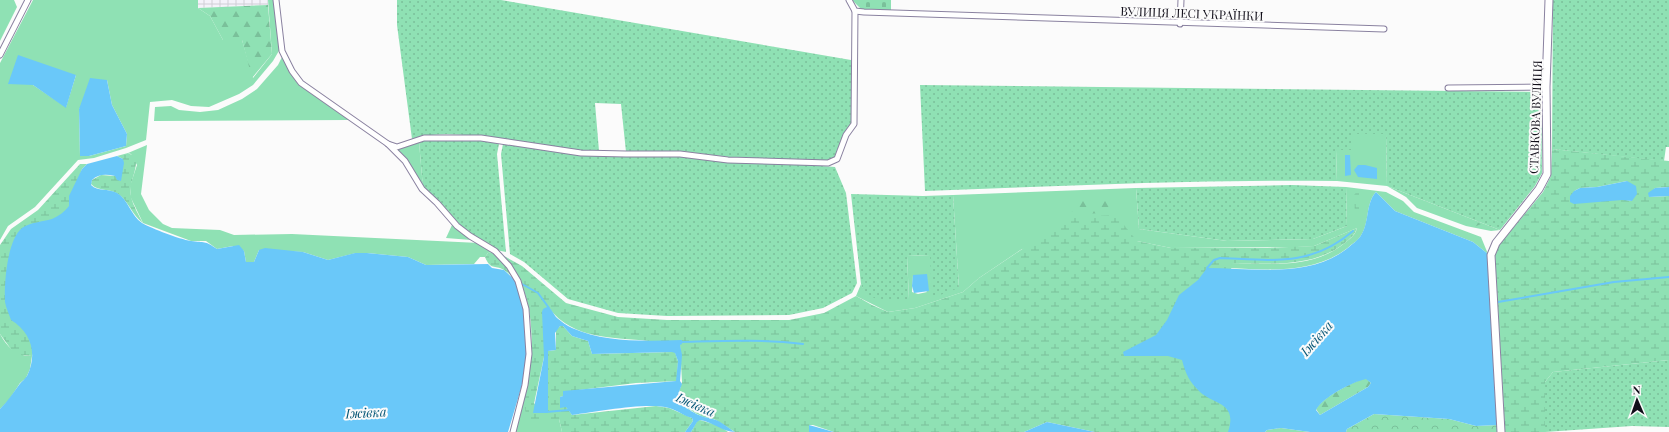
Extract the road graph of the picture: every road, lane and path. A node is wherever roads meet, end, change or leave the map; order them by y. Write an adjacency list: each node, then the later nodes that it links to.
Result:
1 (28, 0): 9 (street)
2 (276, 0): 12 (street)
3 (849, 0): 6 (street)
4 (1181, 0): 7 (street)
5 (1549, 0): 10 (street, СТАВКОВА ВУЛИЦЯ)
6 (855, 10): 7 (street, ВУЛИЦЯ ЛЕСІ УКРАЇНКИ); 12 (street)
7 (1180, 24): 8 (street, ВУЛИЦЯ ЛЕСІ УКРАЇНКИ)
8 (1384, 30)
9 (0, 55)
10 (1546, 87): 11 (street); 14 (street, СТАВКОВА ВУЛИЦЯ)
11 (1448, 88)
12 (388, 144): 13 (street)
13 (513, 432)
14 (1501, 432)

